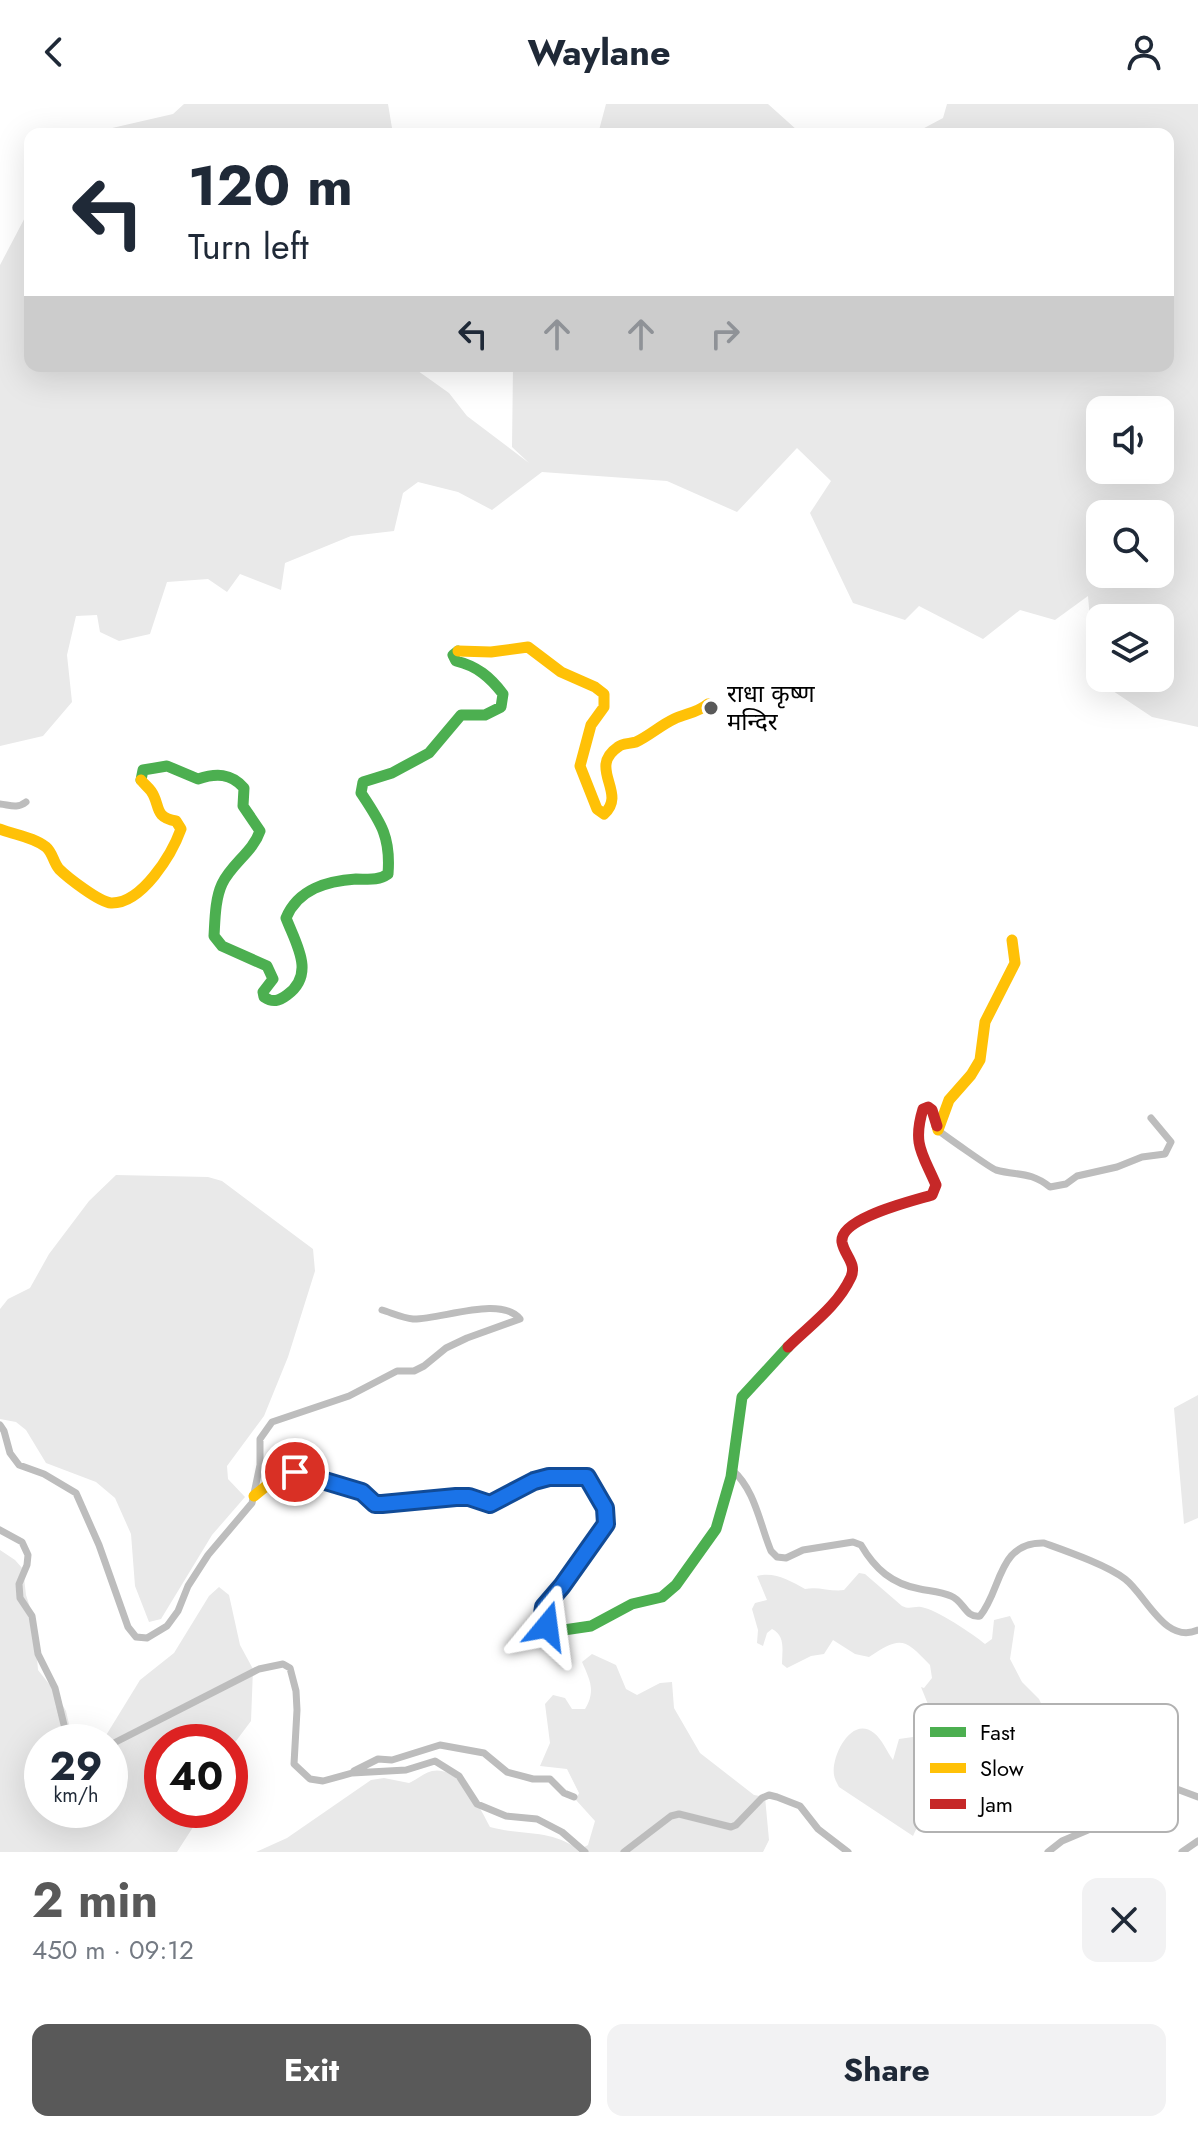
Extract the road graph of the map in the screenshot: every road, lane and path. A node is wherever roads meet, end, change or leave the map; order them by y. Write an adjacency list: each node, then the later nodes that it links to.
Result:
1 (708, 704): 4 (street)
2 (26, 802): 3 (street)
3 (0, 804)
4 (0, 829)
5 (1012, 940): 7 (street)
6 (1151, 1118): 7 (street)
7 (938, 1130): 10 (street)
8 (382, 1310): 11 (street)
9 (0, 1425): 11 (street)
10 (732, 1470): 11 (street); 13 (street)
11 (254, 1496)
12 (0, 1530): 14 (street)
13 (1198, 1630)
14 (64, 1724)
15 (128, 1736): 16 (street)
16 (352, 1773): 18 (street); 23 (street)
17 (1178, 1790): 19 (street)
18 (574, 1797)
19 (1198, 1797)
20 (1083, 1832): 25 (street)
21 (1198, 1841): 26 (street)
22 (844, 1851): 24 (street)
23 (585, 1852)
24 (624, 1852)
25 (1048, 1852)
26 (1182, 1852)

